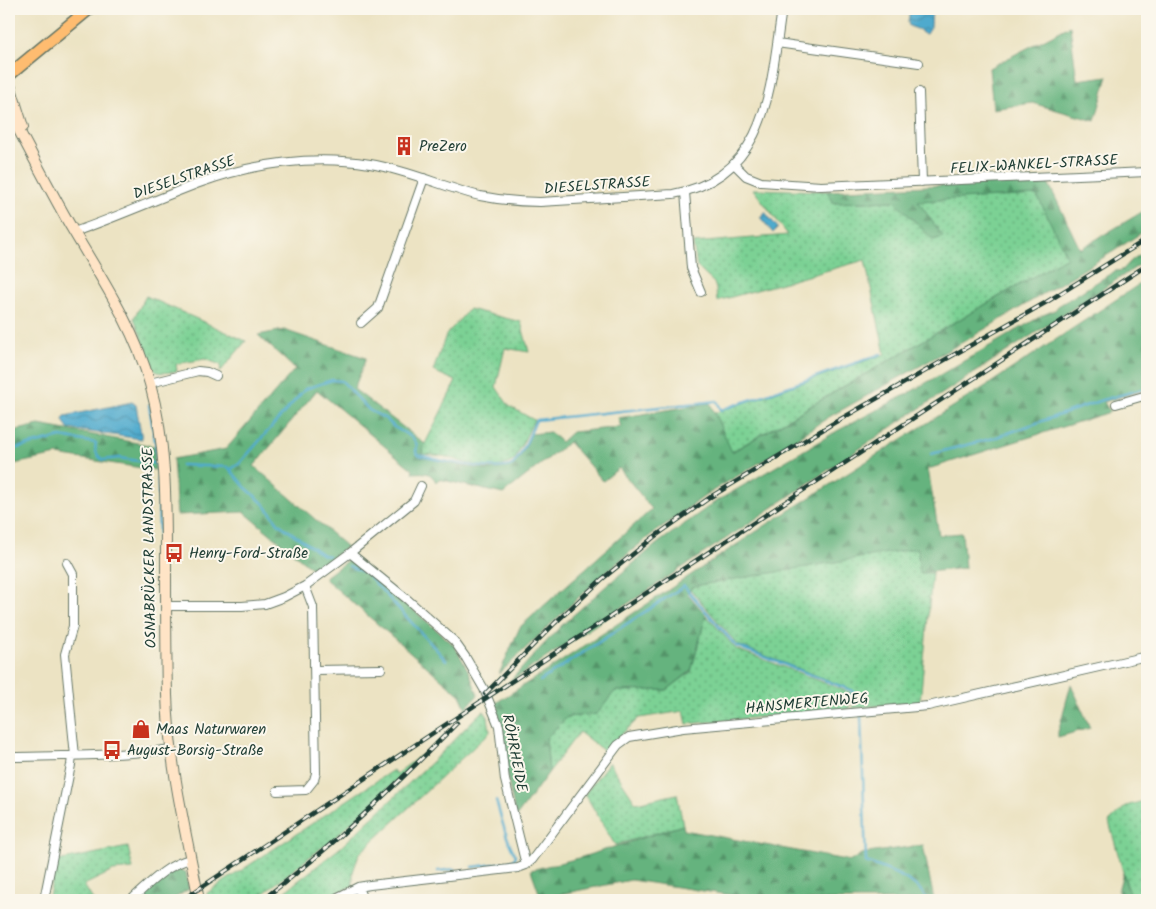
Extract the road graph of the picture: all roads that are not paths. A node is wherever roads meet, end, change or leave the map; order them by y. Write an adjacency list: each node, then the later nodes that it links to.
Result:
1 (89, 9): 5 (main road)
2 (782, 9): 3 (street, DIESELSTRASSE)
3 (777, 43): 4 (street); 10 (street, DIESELSTRASSE)
4 (919, 63)
5 (9, 75)
6 (9, 82): 9 (street, OSNABRÜCKER LANDSTRASSE)
7 (919, 92): 13 (street)
8 (9, 112): 9 (street, OSNABRÜCKER LANDSTRASSE)
9 (35, 161): 15 (street, OSNABRÜCKER LANDSTRASSE)
10 (734, 164): 13 (street, FELIX-WANKEL-STRASSE); 14 (street, DIESELSTRASSE)
11 (1147, 172): 13 (street, FELIX-WANKEL-STRASSE)
12 (424, 178): 14 (street, DIESELSTRASSE); 15 (street, DIESELSTRASSE); 17 (street)
13 (922, 182)
14 (685, 192): 16 (street)
15 (74, 232): 19 (street, OSNABRÜCKER LANDSTRASSE)
16 (701, 292)
17 (361, 323)
18 (216, 376): 19 (street)
19 (150, 383): 26 (street, OSNABRÜCKER LANDSTRASSE)
20 (1147, 395): 21 (street)
21 (1116, 404)
22 (421, 486): 23 (street)
23 (350, 553): 25 (street); 35 (street, RÖHRHEIDE)
24 (67, 563): 31 (street)
25 (305, 586): 26 (street); 29 (street)
26 (166, 606): 30 (street, OSNABRÜCKER LANDSTRASSE)
27 (1147, 656): 35 (street, HANSMERTENWEG)
28 (381, 669): 29 (street)
29 (315, 670): 33 (street)
30 (172, 749): 31 (street); 34 (street, OSNABRÜCKER LANDSTRASSE)
31 (73, 756): 32 (street); 37 (street)
32 (9, 757)
33 (277, 791)
34 (191, 859): 38 (street); 39 (street, OSNABRÜCKER LANDSTRASSE)
35 (526, 865): 36 (street)
36 (358, 887): 40 (street); 41 (street)
37 (44, 900)
38 (131, 900)
39 (199, 900)
40 (332, 900)
41 (363, 900)

